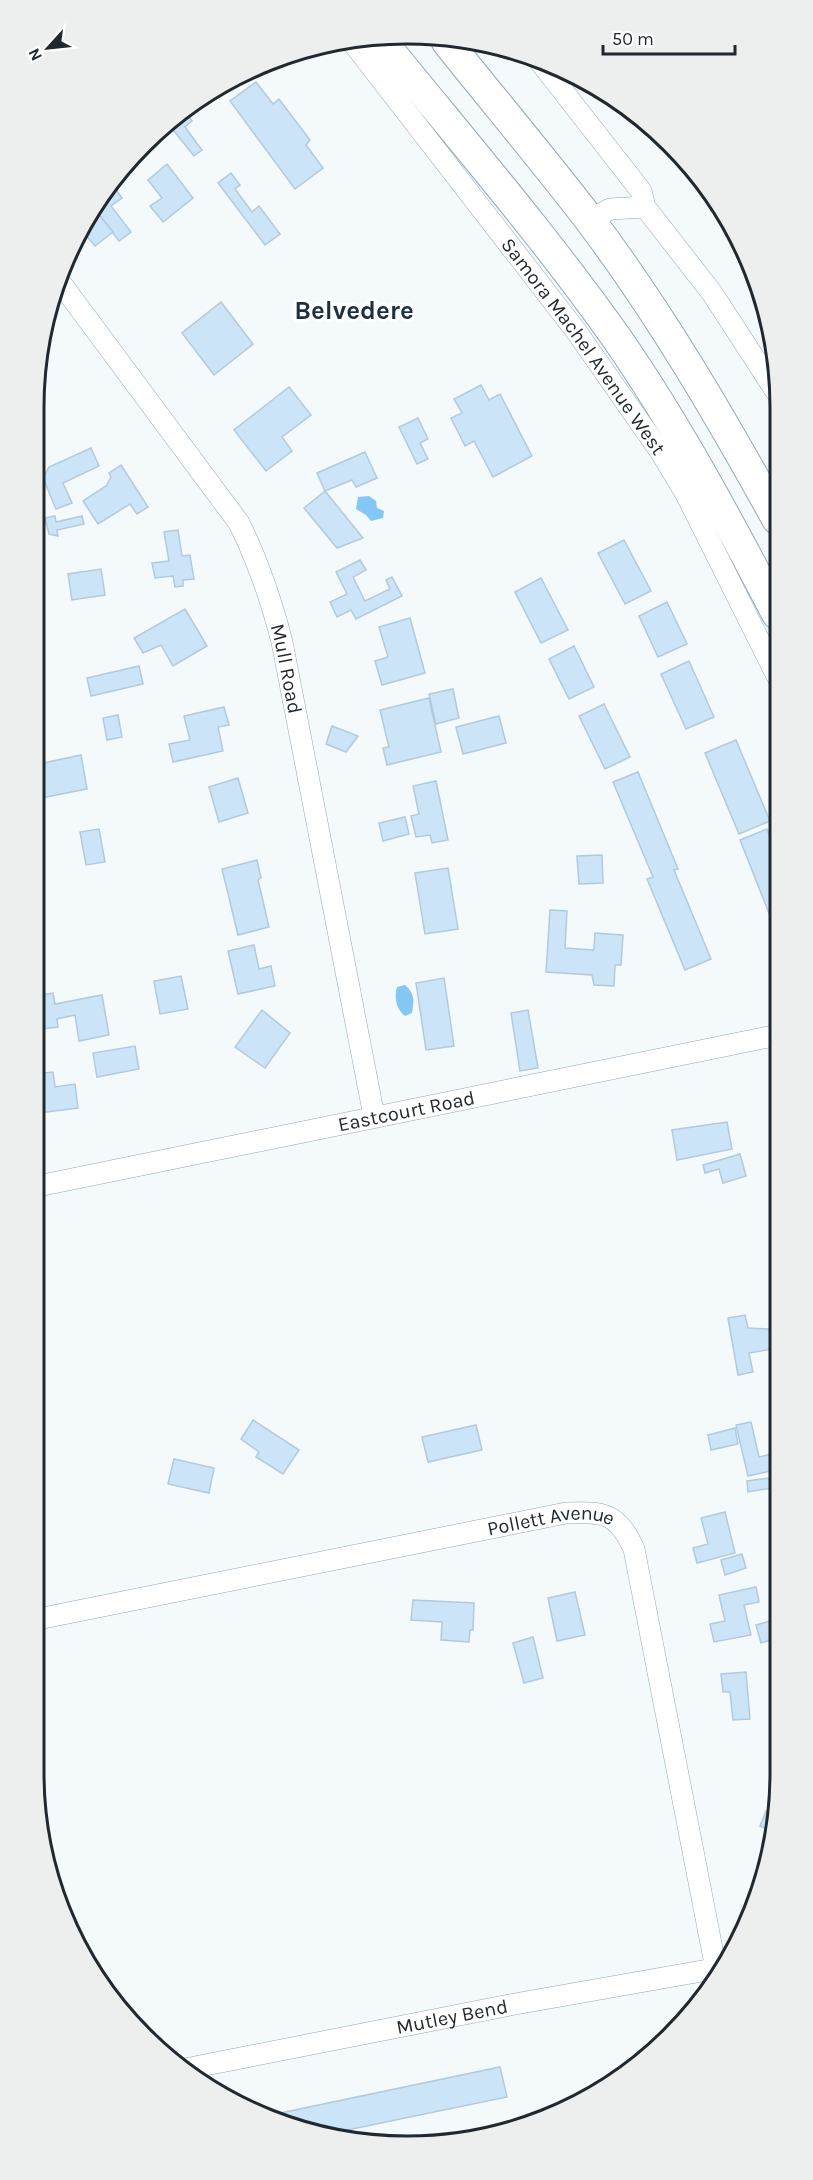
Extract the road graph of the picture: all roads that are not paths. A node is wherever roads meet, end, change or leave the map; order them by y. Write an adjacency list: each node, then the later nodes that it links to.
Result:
1 (384, 44): 10 (highway, Samora Machel Avenue West)
2 (356, 47): 11 (street, Samora Machel Avenue West)
3 (451, 47): 6 (highway)
4 (547, 72): 5 (street)
5 (645, 207): 6 (street); 8 (street)
6 (590, 220): 9 (highway)
7 (62, 292): 13 (street, Mull Road)
8 (769, 380)
9 (770, 507)
10 (770, 601)
11 (770, 662)
12 (770, 1037): 13 (street, Eastcourt Road)
13 (374, 1116): 14 (street, Eastcourt Road)
14 (44, 1185)
15 (44, 1618): 16 (street, Pollett Avenue)
16 (717, 1962)
17 (712, 1969): 18 (street, Mutley Bend)
18 (193, 2066)

